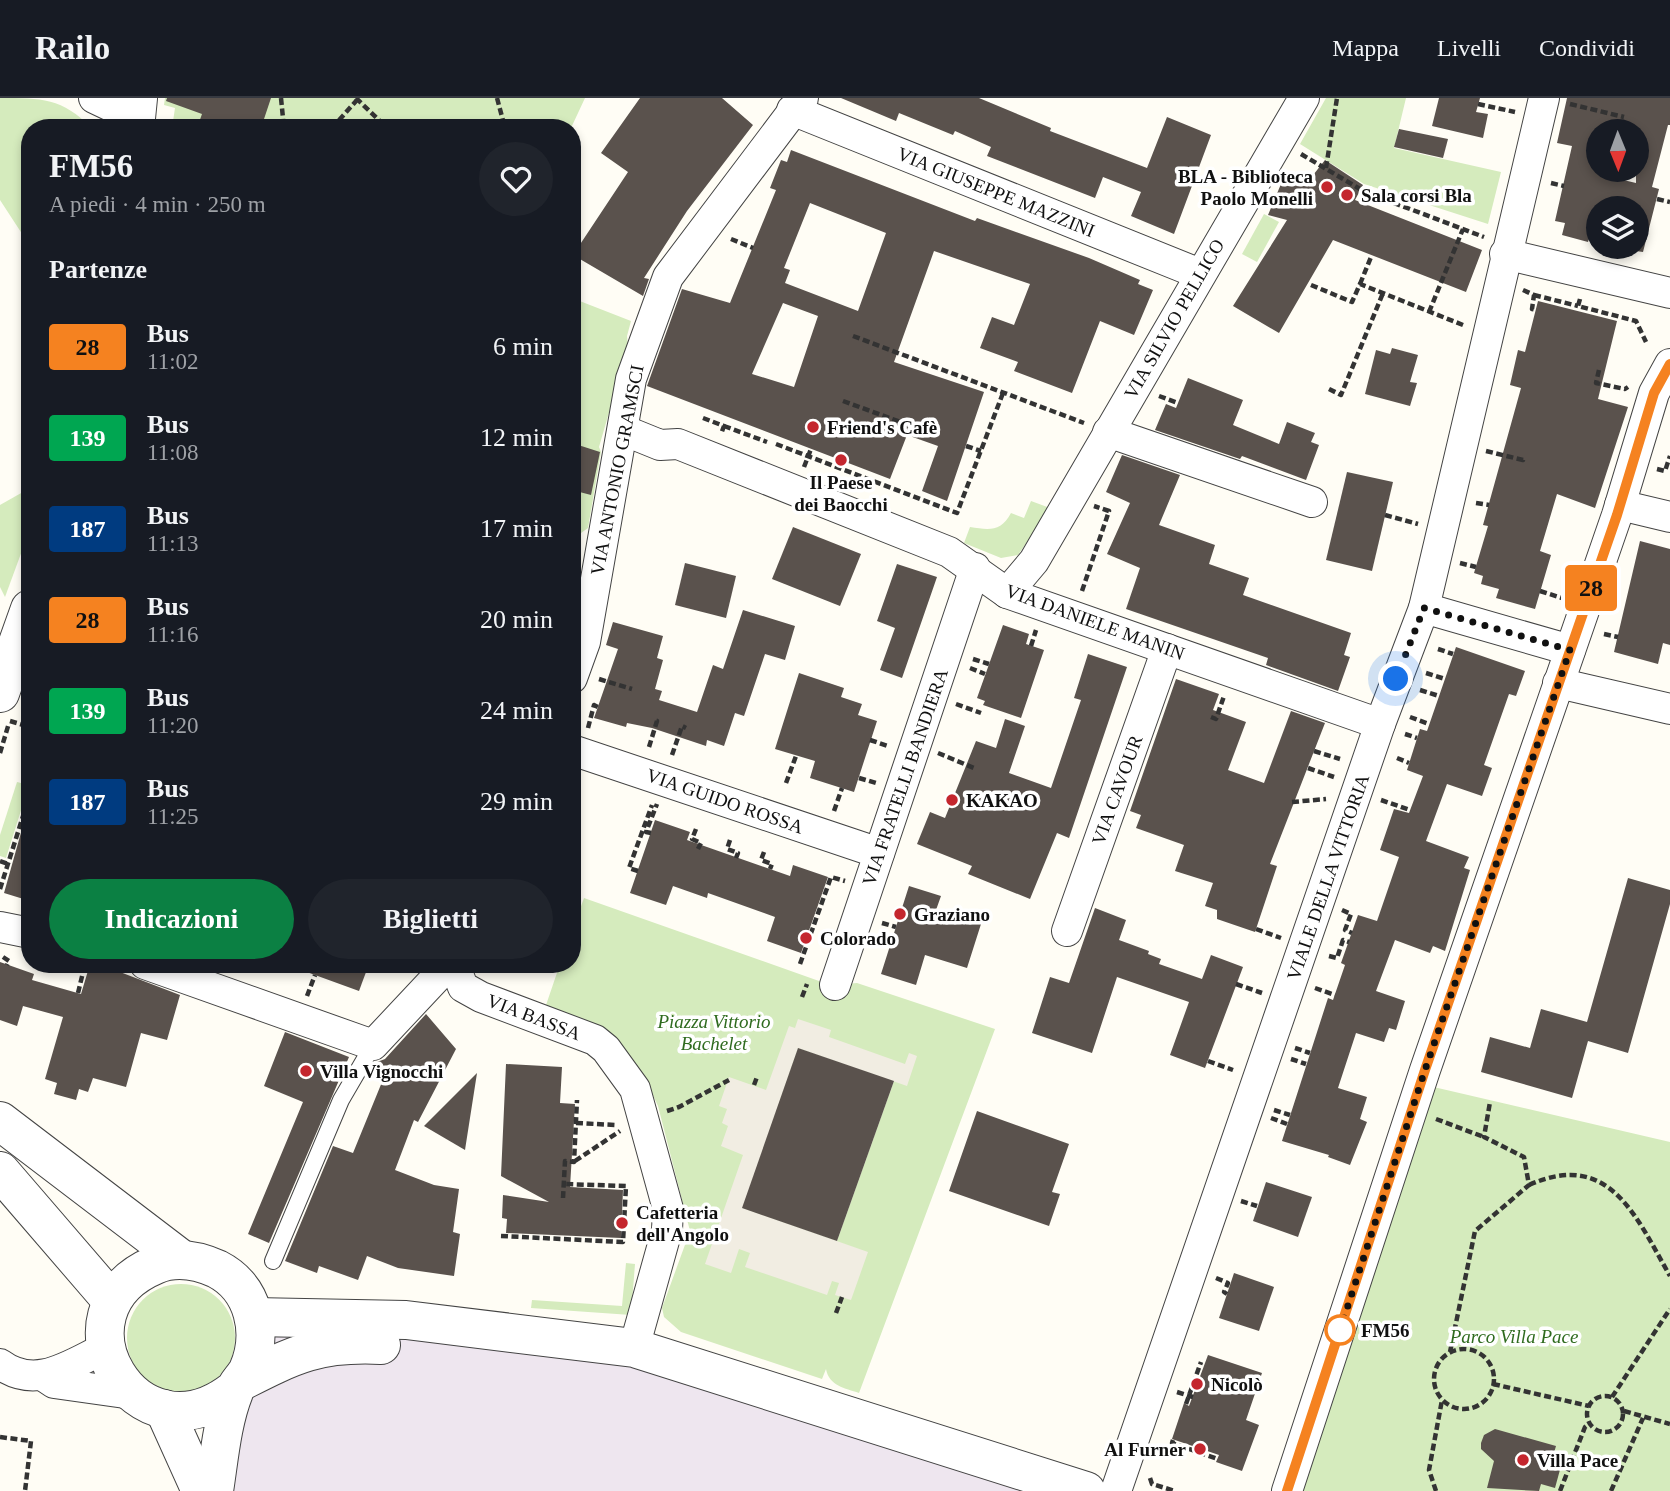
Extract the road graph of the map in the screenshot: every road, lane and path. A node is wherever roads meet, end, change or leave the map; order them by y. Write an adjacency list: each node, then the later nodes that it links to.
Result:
1 (94, 98): 11 (street)
2 (281, 98): 13 (path)
3 (497, 98): 16 (path)
4 (1304, 98): 25 (street, VIA SILVIO PELLICO)
5 (1337, 98): 18 (path)
6 (358, 99): 14 (path); 15 (path)
7 (1553, 100): 12 (path); 22 (street, VIALE DELLA VITTORIA)
8 (797, 104): 25 (street, VIA GIUSEPPE MAZZINI); 44 (street, VIA ANTONIO GRAMSCI)
9 (1478, 104): 10 (path)
10 (1517, 113)
11 (136, 115)
12 (1623, 117)
13 (283, 119)
14 (340, 119)
15 (378, 119)
16 (503, 119)
17 (1294, 150): 18 (path)
18 (1326, 168): 21 (path)
19 (1657, 199): 20 (path)
20 (1670, 202)
21 (1463, 229): 22 (path); 32 (path)
22 (1497, 246): 24 (street); 65 (street, VIALE DELLA VITTORIA)
23 (1371, 257): 26 (path)
24 (1587, 273): 29 (street); 31 (path)
25 (1200, 274): 45 (street, VIA SILVIO PELLICO)
26 (1360, 284): 27 (path); 28 (path)
27 (1311, 285)
28 (1383, 293): 32 (path); 39 (path)
29 (1670, 293)
30 (1534, 295): 31 (path)
31 (1578, 306): 35 (path)
32 (1429, 312): 33 (path)
33 (1467, 327)
34 (853, 336): 40 (path)
35 (1646, 342)
36 (1670, 364): 56 (street)
37 (1599, 370): 38 (path)
38 (1631, 384)
39 (1329, 389)
40 (1003, 393): 45 (path); 50 (path)
41 (843, 401): 43 (path)
42 (724, 426): 46 (path)
43 (917, 428)
44 (623, 430): 60 (street, VIA DANIELE MANIN); 72 (street, VIA ANTONIO GRAMSCI)
45 (1108, 432): 54 (street, VIA SILVIO PELLICO); 55 (street)
46 (767, 442)
47 (776, 444): 50 (path)
48 (966, 446): 50 (path)
49 (1478, 449): 52 (path)
50 (981, 451)
51 (1670, 456): 53 (path)
52 (1524, 457)
53 (1653, 468)
54 (1071, 497): 62 (street, VIA SILVIO PELLICO); 64 (path)
55 (1312, 502)
56 (1620, 505): 58 (street); 68 (street)
57 (1385, 515): 59 (path)
58 (1670, 517)
59 (1419, 524)
60 (975, 568): 62 (street, VIA DANIELE MANIN); 119 (street, VIA FRATELLI BANDIERA)
61 (1540, 591): 63 (path)
62 (1007, 593): 67 (street, VIA DANIELE MANIN)
63 (1571, 600)
64 (1078, 601)
65 (1424, 608): 68 (street); 88 (street, VIALE DELLA VITTORIA)
66 (21, 644): 82 (street)
67 (1167, 649): 88 (street, VIA DANIELE MANIN); 131 (street, VIA CAVOUR)
68 (1570, 650): 75 (street)
69 (966, 656): 70 (path)
70 (989, 664)
71 (963, 666): 73 (path)
72 (581, 670)
73 (985, 674)
74 (581, 677): 78 (path)
75 (1558, 683): 83 (street); 208 (street)
76 (1228, 687): 85 (path)
77 (1412, 688): 79 (path)
78 (632, 689)
79 (1439, 696)
80 (949, 702): 84 (path)
81 (598, 706): 91 (path)
82 (5, 707): 86 (path)
83 (1670, 709)
84 (981, 713)
85 (1211, 717)
86 (21, 720)
87 (654, 720): 97 (path)
88 (1392, 720): 89 (path); 206 (street, VIALE DELLA VITTORIA)
89 (1429, 723)
90 (686, 728): 99 (path)
91 (581, 738)
92 (870, 740): 94 (path)
93 (581, 744): 119 (street, VIA GUIDO ROSSA)
94 (896, 748)
95 (932, 751): 102 (path)
96 (1314, 751): 100 (path)
97 (646, 754)
98 (796, 756): 105 (path)
99 (669, 762)
100 (1347, 762)
101 (1308, 768): 104 (path)
102 (973, 770)
103 (859, 778): 106 (path)
104 (1341, 780)
105 (786, 783)
106 (884, 785)
107 (842, 788): 112 (path)
108 (1375, 798): 111 (path)
109 (1334, 800): 110 (path)
110 (1292, 802)
111 (1410, 810)
112 (832, 818)
113 (21, 822): 122 (path)
114 (696, 829): 117 (path)
115 (651, 833): 124 (path)
116 (730, 840): 120 (path)
117 (698, 849)
118 (764, 852): 123 (path)
119 (879, 852): 145 (street, VIA FRATELLI BANDIERA)
120 (736, 858)
121 (0, 861): 122 (path)
122 (8, 863): 126 (path)
123 (770, 869)
124 (638, 871)
125 (852, 884): 137 (path)
126 (0, 889)
127 (1335, 908): 132 (path)
128 (0, 927): 130 (street)
129 (1256, 929): 133 (path)
130 (21, 931)
131 (1068, 931)
132 (1352, 933)
133 (1286, 940)
134 (1349, 942): 136 (path)
135 (0, 954): 138 (path)
136 (1322, 954)
137 (800, 964)
138 (7, 965)
139 (83, 973): 147 (path)
140 (170, 973): 151 (street)
141 (441, 973): 151 (street)
142 (458, 973): 181 (street, VIA BASSA)
143 (315, 975): 150 (path)
144 (1236, 984): 148 (path)
145 (835, 985)
146 (1308, 985): 149 (path)
147 (78, 993)
148 (1266, 994)
149 (1335, 995)
150 (305, 1003)
151 (373, 1045): 171 (lane)
152 (1208, 1061): 153 (path)
153 (1240, 1072)
154 (757, 1077): 156 (path)
155 (729, 1080): 159 (path)
156 (754, 1086)
157 (577, 1100): 162 (path)
158 (1490, 1102): 163 (path)
159 (679, 1107)
160 (1435, 1119): 163 (path)
161 (0, 1121): 170 (street)
162 (576, 1124): 164 (path); 164 (path)
163 (1484, 1138): 167 (path)
164 (574, 1162): 166 (path)
165 (0, 1171): 176 (street)
166 (564, 1184): 168 (path); 169 (path)
167 (1529, 1185): 173 (path); 182 (path)
168 (563, 1198)
169 (501, 1236)
170 (181, 1259): 176 (street); 179 (street)
171 (273, 1261)
172 (1209, 1276): 174 (path)
173 (1670, 1276)
174 (1227, 1294)
175 (842, 1297): 178 (path)
176 (112, 1301): 180 (street)
177 (1670, 1309): 188 (path)
178 (836, 1313)
179 (254, 1317): 181 (street); 187 (street)
180 (105, 1348): 185 (street); 190 (street)
181 (634, 1348): 205 (street)
182 (1450, 1352): 186 (path); 189 (path)
183 (1201, 1362): 191 (path)
184 (0, 1364): 185 (street)
185 (45, 1377): 190 (street)
186 (1493, 1384): 189 (path); 192 (path)
187 (237, 1386): 190 (street); 203 (street); 204 (street)
188 (1612, 1397): 192 (path); 193 (path)
189 (1442, 1400): 209 (path)
190 (148, 1401): 202 (street)
191 (1186, 1404)
192 (1589, 1406): 195 (path)
193 (1623, 1411): 194 (path); 195 (path)
194 (1643, 1418): 196 (path); 211 (path)
195 (1590, 1423): 210 (path)
196 (1670, 1424)
197 (0, 1437): 201 (path)
198 (1173, 1440): 199 (path)
199 (1218, 1459)
200 (1148, 1474): 207 (path)
201 (25, 1491)
202 (201, 1491)
203 (214, 1491)
204 (1012, 1491)
205 (1086, 1491)
206 (1116, 1491)
207 (1175, 1491)
208 (1287, 1491)
209 (1436, 1491)
210 (1560, 1491)
211 (1611, 1491)

